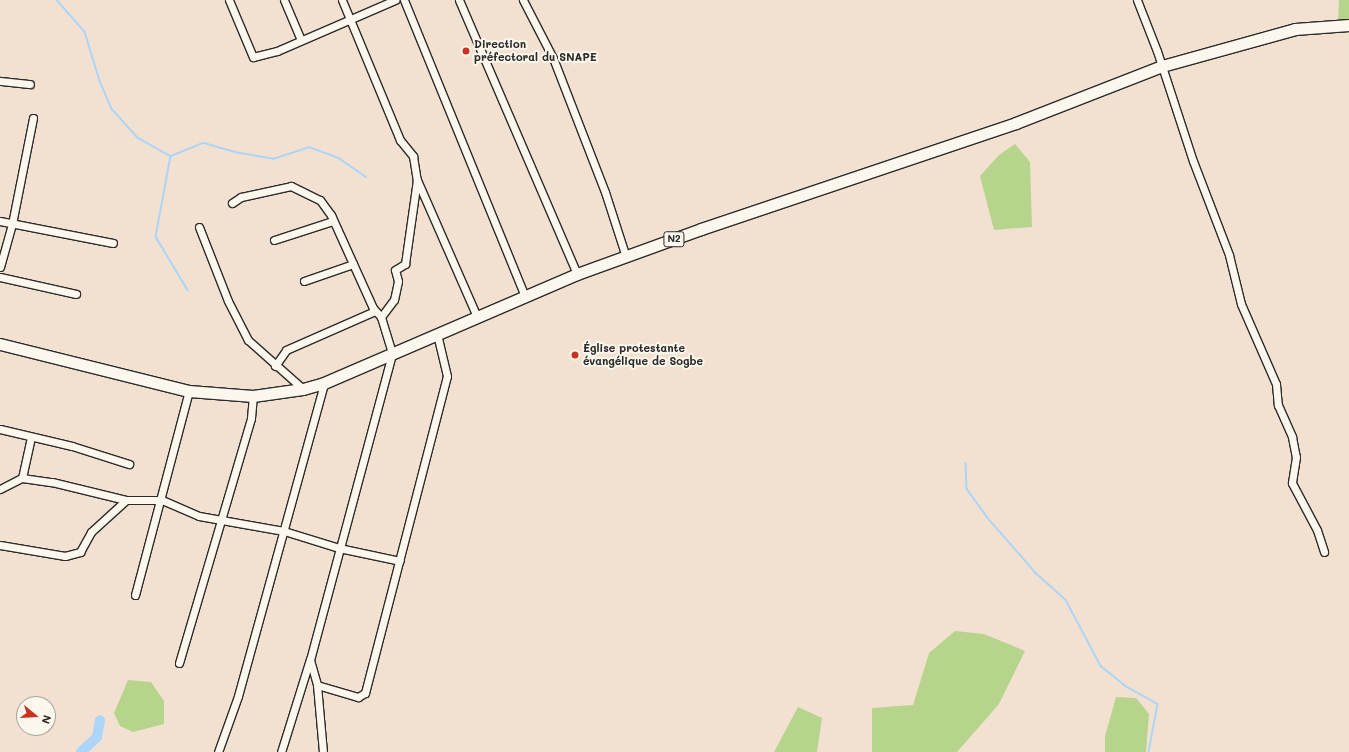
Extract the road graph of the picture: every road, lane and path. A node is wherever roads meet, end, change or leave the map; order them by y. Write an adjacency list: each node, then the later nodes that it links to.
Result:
1 (228, 0): 11 (street)
2 (284, 0): 11 (street)
3 (342, 0): 9 (street)
4 (395, 0): 9 (street)
5 (404, 0): 31 (street)
6 (459, 0): 27 (street)
7 (523, 0): 24 (street)
8 (1137, 0): 12 (street)
9 (350, 20): 11 (street); 16 (street)
10 (1349, 25): 12 (highway, N2)
11 (301, 40)
12 (1162, 66): 24 (highway, N2); 54 (street)
13 (0, 82): 14 (street)
14 (30, 84)
15 (33, 118): 20 (street)
16 (417, 180): 33 (street); 34 (street)
17 (232, 203): 19 (street)
18 (0, 221): 20 (street)
19 (333, 221): 22 (street); 25 (street)
20 (12, 224): 23 (street); 26 (street)
21 (198, 227): 38 (street)
22 (274, 240)
23 (113, 243)
24 (626, 257): 27 (highway, N2)
25 (353, 264): 29 (street); 32 (street)
26 (0, 267)
27 (577, 274): 31 (highway, N2)
28 (0, 277): 30 (street)
29 (304, 281)
30 (76, 294)
31 (524, 296): 34 (highway, N2)
32 (375, 311): 33 (street); 38 (street)
33 (381, 317): 37 (street)
34 (477, 317): 35 (highway, N2)
35 (437, 334): 37 (highway, N2); 55 (street)
36 (0, 344): 41 (highway, N2)
37 (392, 354): 39 (highway, N2); 53 (street)
38 (275, 366): 40 (street)
39 (324, 383): 40 (highway, N2); 51 (street)
40 (303, 389): 42 (highway, N2)
41 (189, 391): 42 (highway, N2); 49 (street)
42 (253, 396): 50 (street)
43 (0, 429): 44 (street)
44 (31, 437): 45 (street); 46 (street)
45 (128, 464)
46 (22, 478): 47 (street); 48 (street)
47 (0, 489)
48 (126, 500): 49 (street); 52 (street)
49 (162, 500): 50 (street); 56 (street)
50 (220, 521): 51 (street); 58 (street)
51 (284, 531): 53 (street); 60 (street)
52 (0, 545)
53 (339, 548): 55 (street); 57 (street)
54 (1324, 552)
55 (400, 561): 59 (street)
56 (135, 595)
57 (310, 659): 59 (street); 61 (street)
58 (179, 663)
59 (317, 685): 62 (street)
60 (218, 752)
61 (281, 752)
62 (323, 752)

